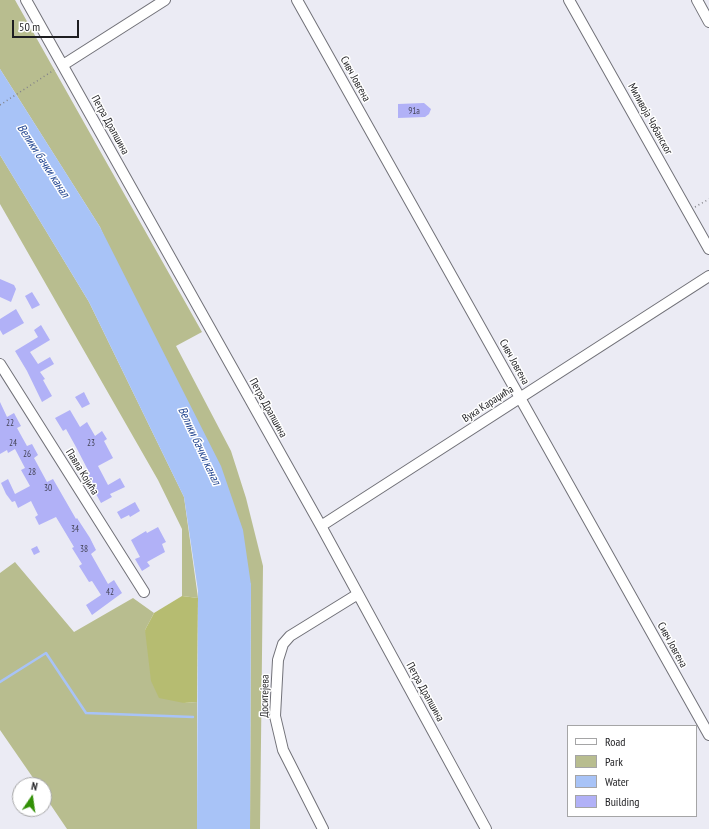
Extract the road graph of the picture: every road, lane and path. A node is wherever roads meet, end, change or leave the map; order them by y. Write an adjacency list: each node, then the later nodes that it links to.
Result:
1 (26, 0): 7 (street, Петра Драпшина)
2 (166, 0): 7 (street)
3 (297, 0): 14 (street, Сивч Јовгена)
4 (569, 0): 10 (street, Миливоја Чобанског)
5 (697, 0): 6 (street)
6 (709, 22)
7 (63, 65): 8 (path); 15 (street, Петра Драпшина)
8 (0, 105)
9 (709, 199): 10 (path)
10 (688, 211): 11 (street, Миливоја Чобанског)
11 (709, 249)
12 (709, 276): 14 (street, Вука Караџића)
13 (0, 364): 16 (street, Павла Којића)
14 (520, 398): 15 (street, Вука Караџића); 18 (street, Сивч Јовгена)
15 (321, 526): 17 (street, Петра Драпшина)
16 (144, 592)
17 (358, 594): 19 (street, Доситејева); 20 (street, Петра Драпшина)
18 (709, 736)
19 (323, 829)
20 (486, 829)

